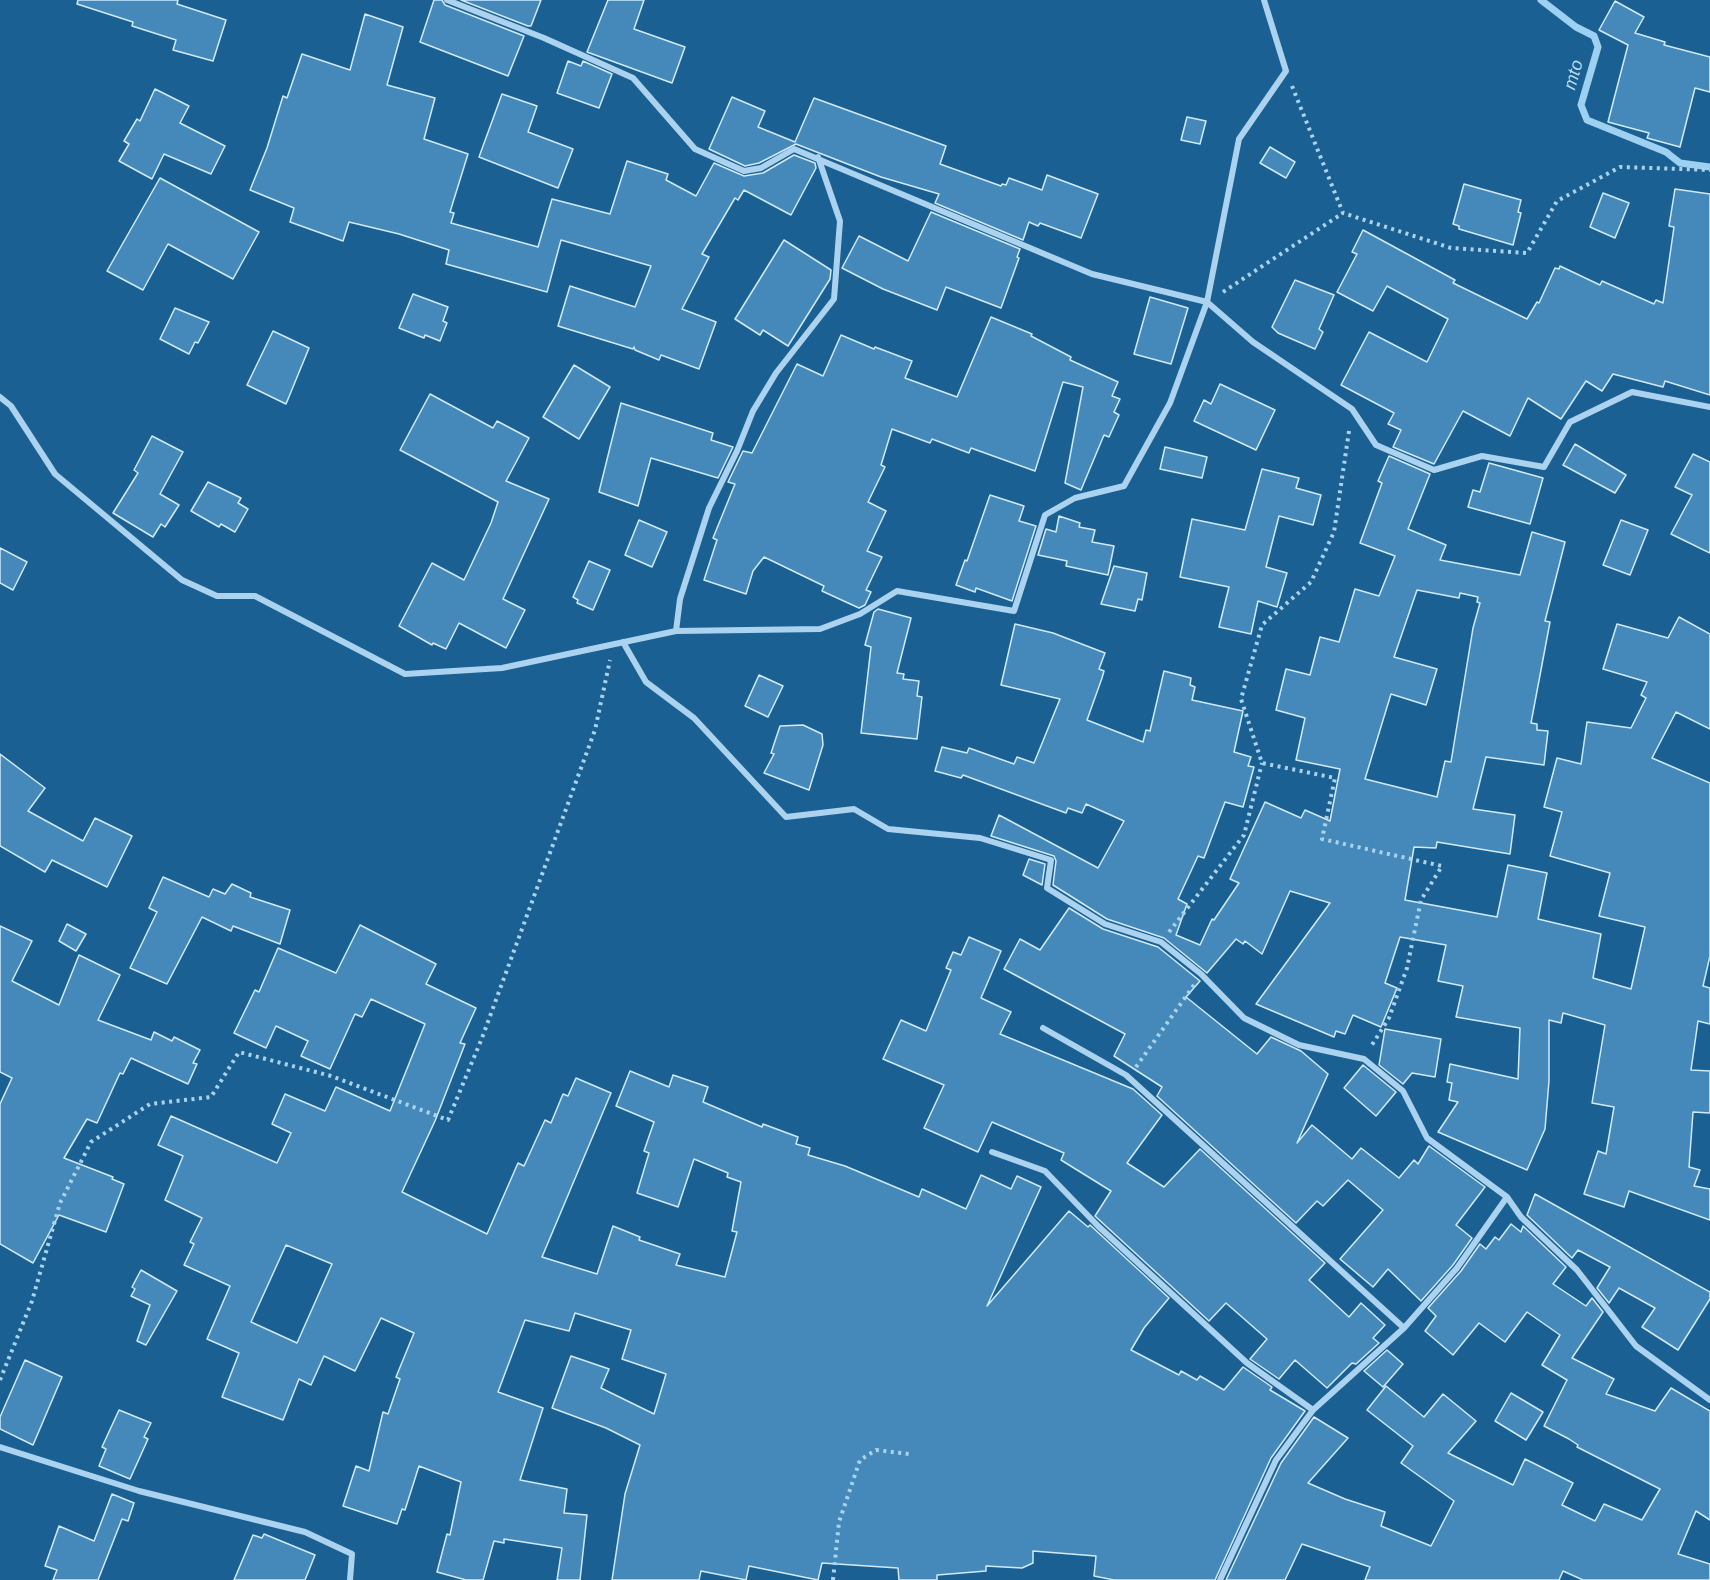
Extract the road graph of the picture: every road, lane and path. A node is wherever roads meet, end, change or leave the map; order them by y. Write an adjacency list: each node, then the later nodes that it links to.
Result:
1 (447, 0): 4 (street)
2 (1264, 0): 3 (street)
3 (1286, 71): 6 (path); 7 (street)
4 (818, 157): 7 (street); 11 (street)
5 (1710, 170): 6 (path)
6 (1343, 213): 7 (path)
7 (1207, 302): 10 (street); 11 (street)
8 (0, 397): 13 (street)
9 (1710, 407): 10 (street)
10 (1352, 409): 14 (path)
11 (676, 631): 12 (street)
12 (623, 642): 13 (street); 15 (street)
13 (613, 645): 23 (path)
14 (1262, 763): 15 (path); 18 (path)
15 (1161, 942): 16 (street)
16 (1201, 974): 18 (street); 19 (path)
17 (1043, 1028): 19 (street)
18 (1364, 1059): 21 (street)
19 (1126, 1075): 22 (street)
20 (992, 1152): 25 (street)
21 (1507, 1197): 22 (street); 24 (street)
22 (1404, 1328): 25 (street)
23 (0, 1380)
24 (1710, 1400)
25 (1313, 1410): 30 (street)
26 (0, 1447): 28 (street)
27 (909, 1454): 29 (path)
28 (350, 1580)
29 (833, 1580)
30 (1220, 1580)

